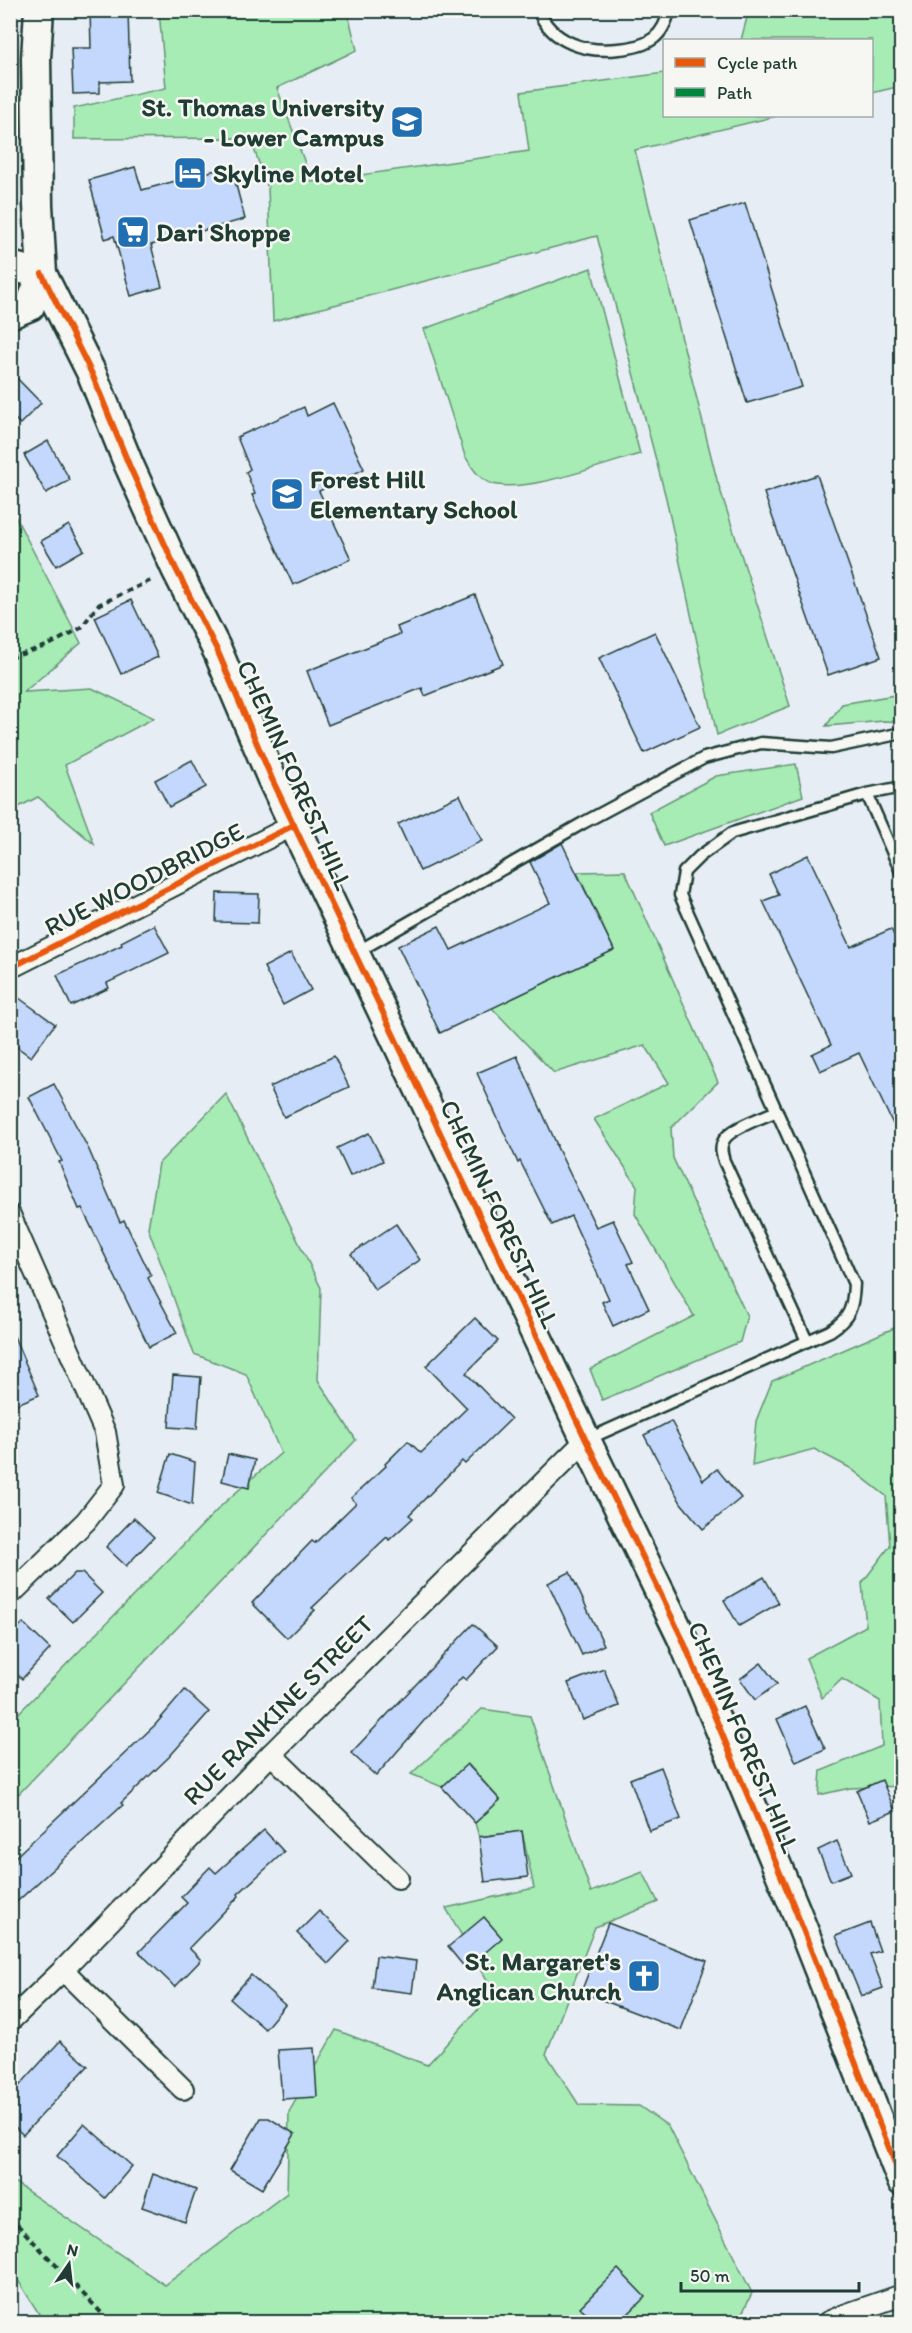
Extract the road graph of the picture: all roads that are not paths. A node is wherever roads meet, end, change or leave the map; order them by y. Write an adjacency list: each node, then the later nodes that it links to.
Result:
1 (39, 10): 5 (street, CHEMIN FOREST HILL)
2 (538, 10): 3 (lane)
3 (670, 10)
4 (10, 266): 5 (street)
5 (42, 274): 6 (street); 10 (street, CHEMIN FOREST HILL)
6 (10, 314)
7 (902, 733): 12 (lane)
8 (902, 787): 9 (lane)
9 (867, 794): 11 (lane); 14 (lane)
10 (294, 825): 12 (street, CHEMIN FOREST HILL); 13 (street, RUE WOODBRIDGE)
11 (902, 874)
12 (355, 953): 17 (street, CHEMIN FOREST HILL)
13 (10, 968)
14 (777, 1111): 16 (lane); 16 (lane)
15 (10, 1215): 18 (street)
16 (807, 1341): 17 (lane)
17 (586, 1440): 19 (street, RUE RANKINE STREET); 24 (street, CHEMIN FOREST HILL)
18 (10, 1595)
19 (271, 1754): 20 (street); 21 (street, RUE RANKINE STREET)
20 (398, 1878)
21 (63, 1970): 22 (street, RUE RANKINE STREET); 23 (street)
22 (10, 2021)
23 (183, 2089)
24 (902, 2181)
25 (902, 2295): 26 (street)
26 (828, 2322)

